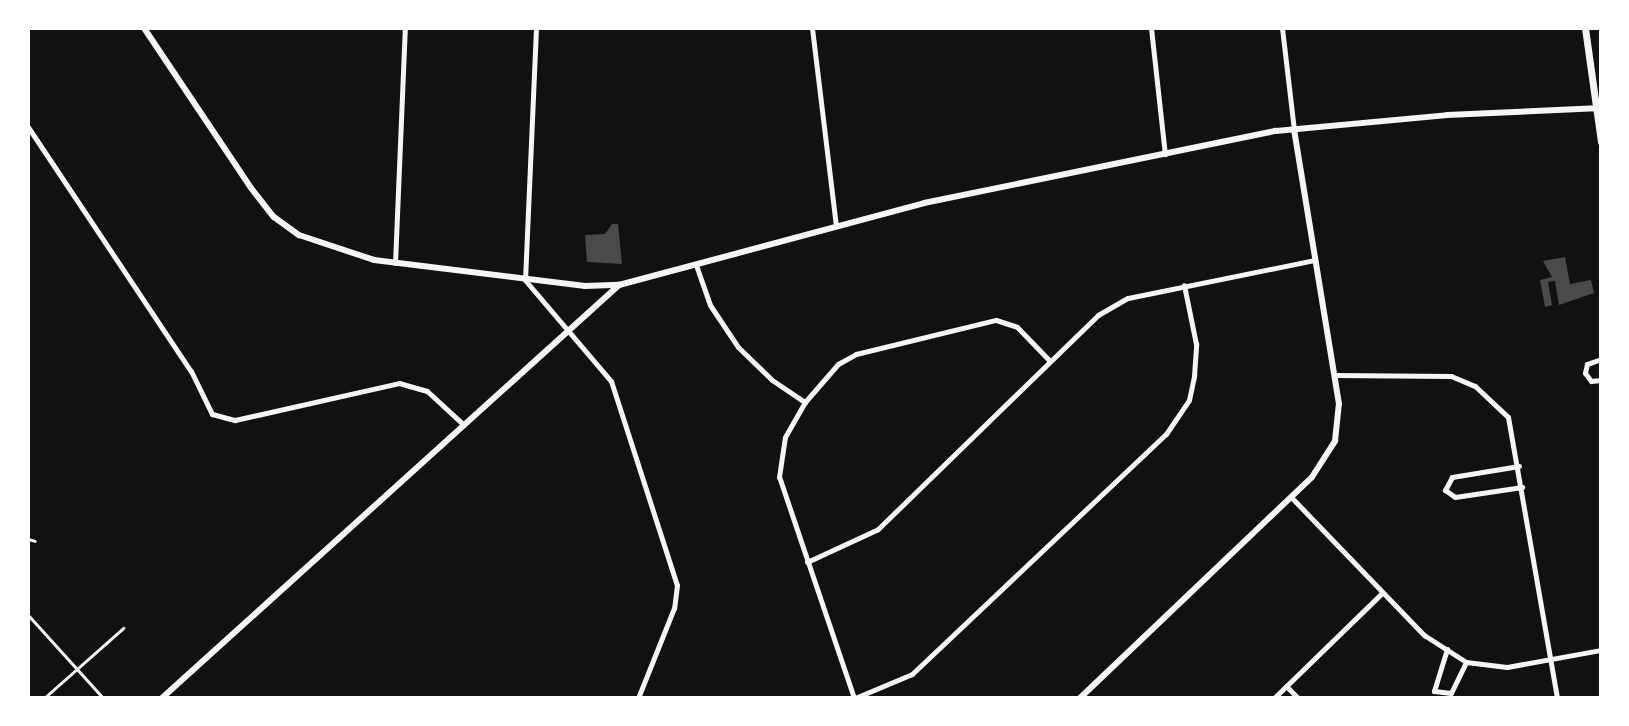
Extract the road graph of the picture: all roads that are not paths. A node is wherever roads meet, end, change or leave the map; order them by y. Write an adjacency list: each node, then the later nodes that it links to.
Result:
1 (144, 28): 17 (street)
2 (405, 28): 17 (street)
3 (536, 28): 19 (street)
4 (812, 28): 15 (street)
5 (1151, 28): 14 (street)
6 (1282, 28): 12 (street)
7 (1585, 28): 8 (main road)
8 (1591, 75): 9 (main road); 10 (main road)
9 (1601, 90)
10 (1598, 108): 12 (street); 13 (main road)
11 (28, 127): 28 (street)
12 (1294, 130): 14 (street); 16 (street)
13 (1601, 142)
14 (1165, 154): 15 (street)
15 (836, 226): 18 (street)
16 (1315, 260): 21 (street); 25 (street)
17 (395, 263): 19 (street)
18 (696, 265): 20 (street); 27 (street)
19 (525, 280): 20 (street); 22 (street)
20 (619, 285): 22 (street)
21 (1184, 285): 24 (street); 48 (street)
22 (570, 331): 28 (street); 47 (street)
23 (1601, 359): 26 (street)
24 (1050, 361): 27 (street); 34 (street)
25 (1334, 375): 29 (street); 31 (street)
26 (1601, 380)
27 (805, 402): 34 (street)
28 (464, 426): 46 (street)
29 (1519, 466): 30 (street); 30 (street)
30 (1522, 487): 40 (street)
31 (1291, 497): 35 (street); 49 (street)
32 (28, 539): 33 (lane)
33 (35, 541)
34 (807, 562): 48 (street)
35 (1381, 594): 38 (street); 43 (street)
36 (28, 615): 42 (lane)
37 (123, 628): 42 (lane)
38 (1447, 649): 41 (street); 41 (street)
39 (1601, 650): 40 (street)
40 (1550, 658): 41 (street); 52 (street)
41 (1466, 662)
42 (76, 669): 44 (lane); 45 (lane)
43 (1286, 686): 50 (street); 51 (street)
44 (44, 698)
45 (103, 698)
46 (162, 698)
47 (638, 698)
48 (854, 698)
49 (1080, 698)
50 (1274, 698)
51 (1298, 698)
52 (1557, 698)

